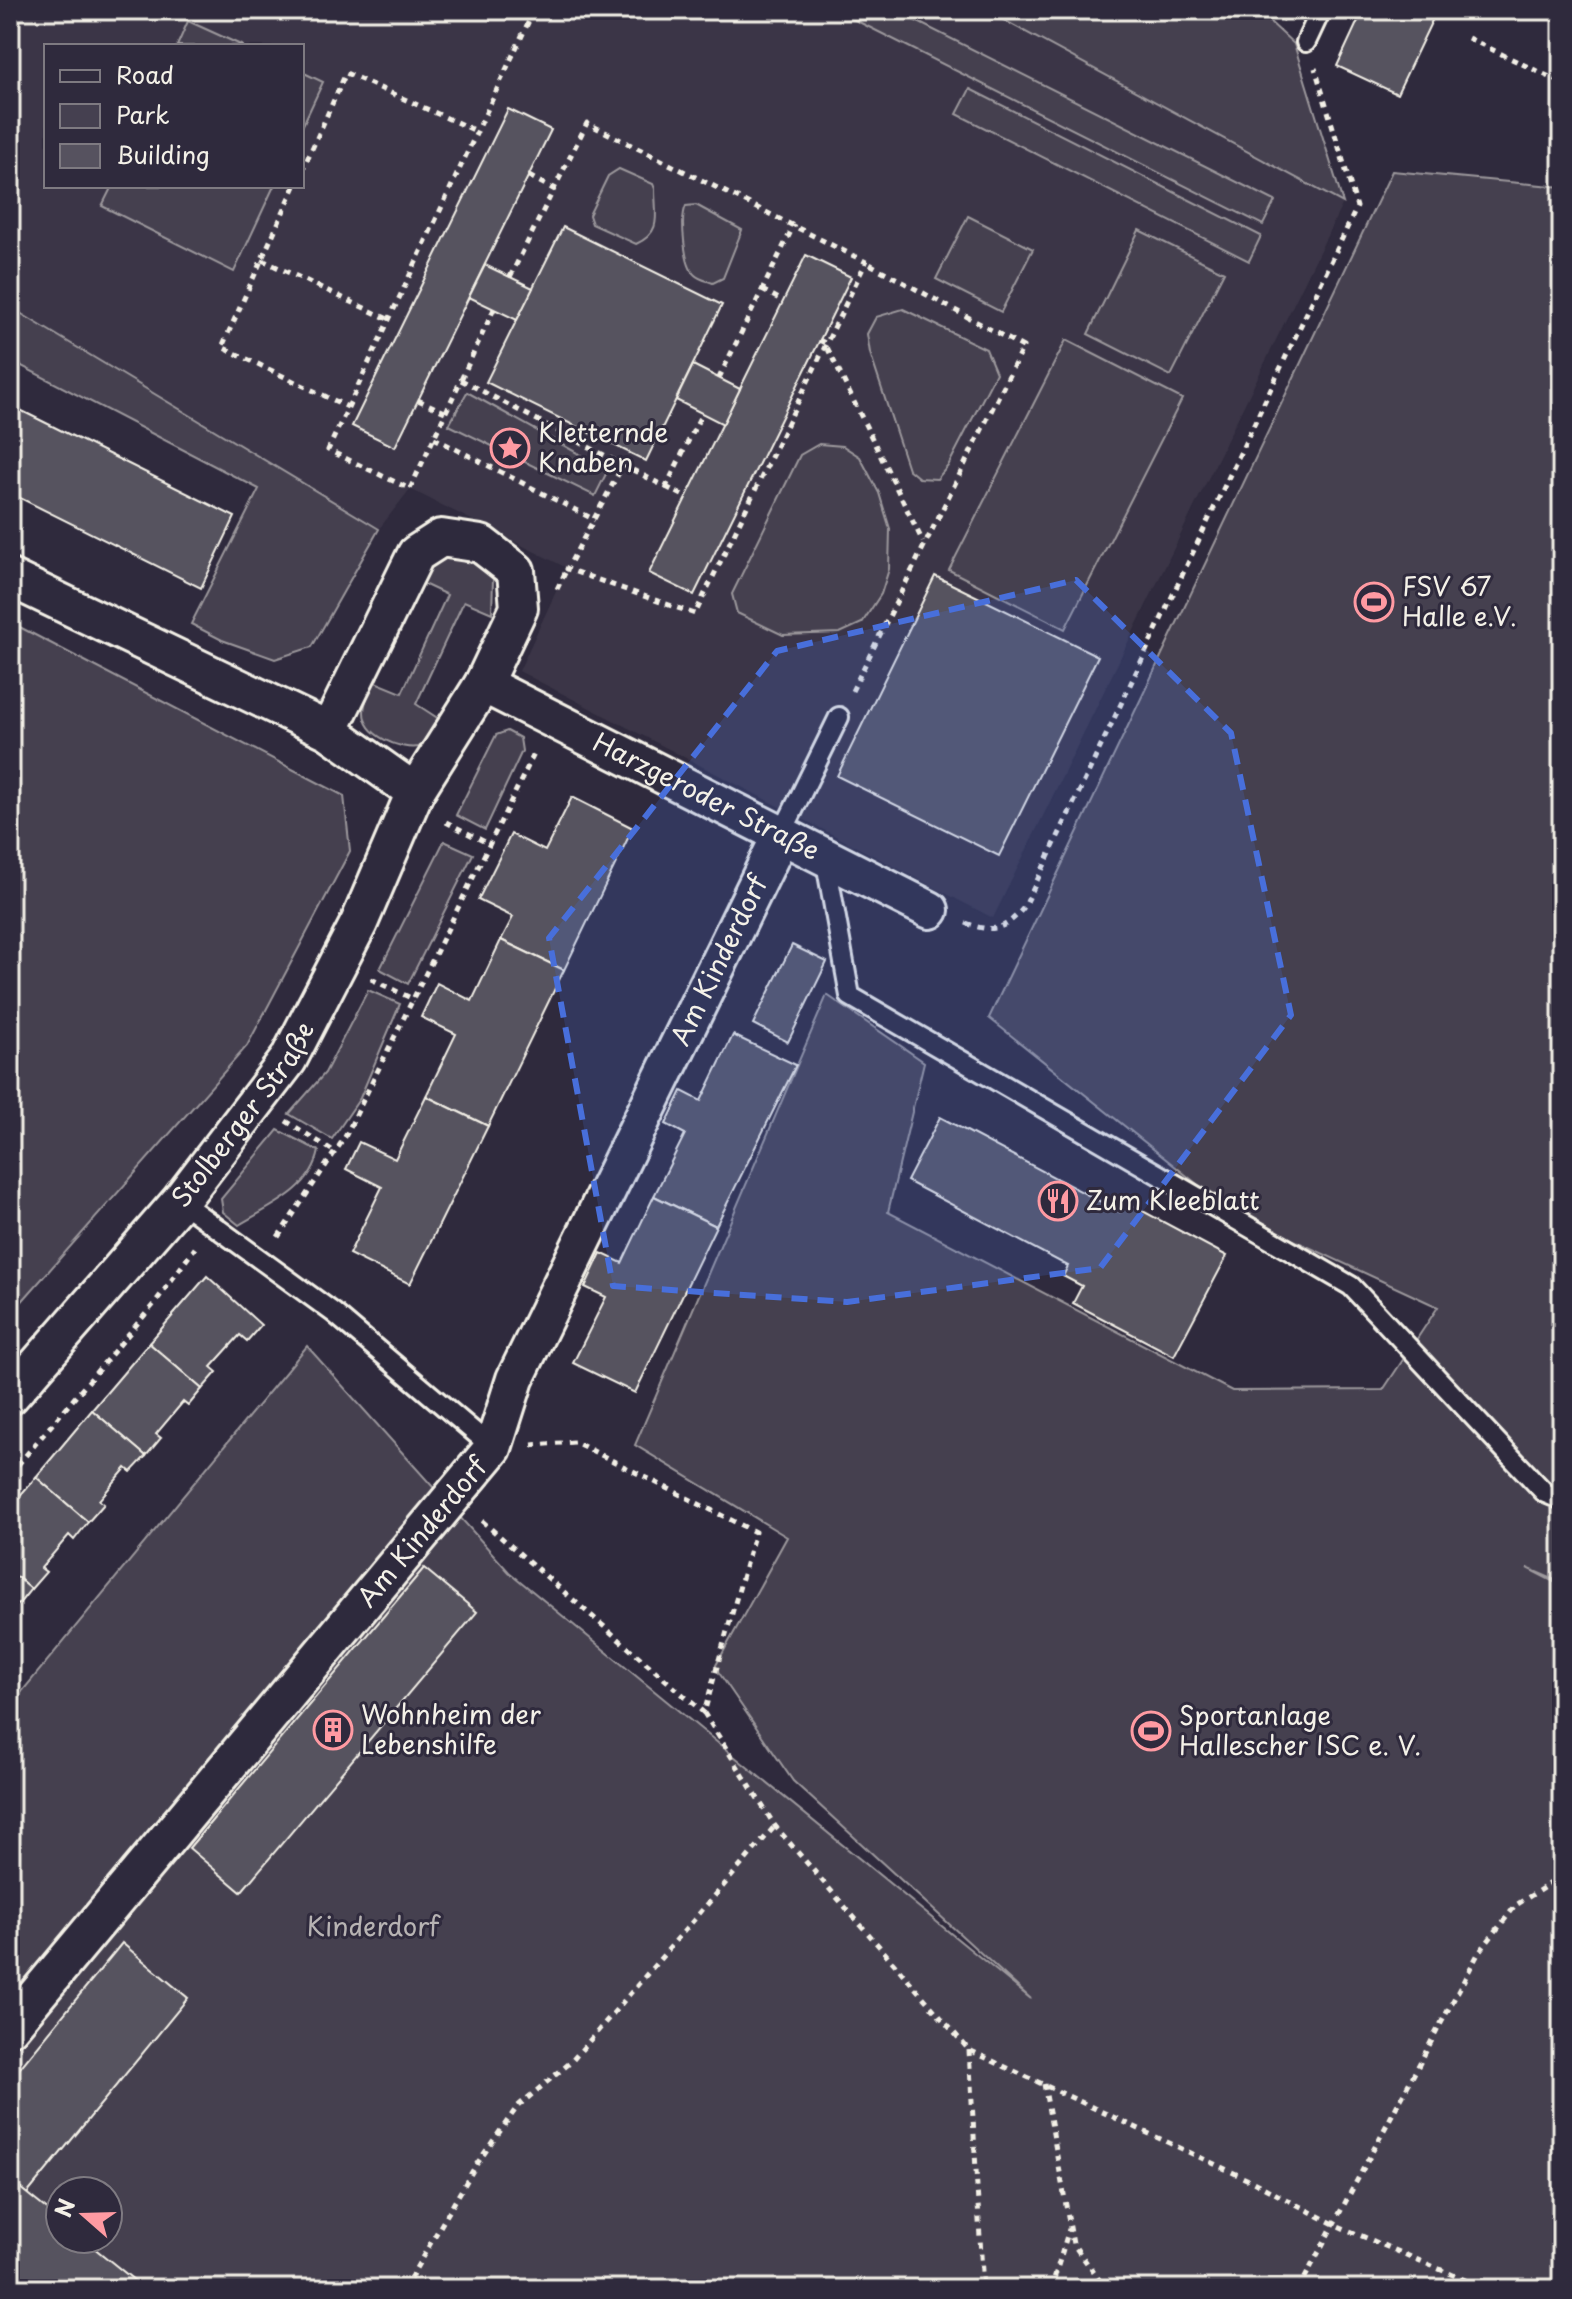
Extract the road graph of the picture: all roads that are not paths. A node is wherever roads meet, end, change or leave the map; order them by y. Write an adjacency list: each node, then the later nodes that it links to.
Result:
1 (1321, 10): 2 (lane)
2 (1306, 42)
3 (10, 578): 6 (street)
4 (483, 684): 6 (street); 7 (street); 8 (street, Harzgeroder Straße)
5 (839, 717): 8 (lane)
6 (329, 731): 7 (street)
7 (415, 792): 11 (street, Stolberger Straße)
8 (781, 835): 9 (street, Harzgeroder Straße); 13 (street, Am Kinderdorf)
9 (825, 857): 10 (street, Harzgeroder Straße); 14 (lane)
10 (930, 910)
11 (180, 1201): 12 (street, Stolberger Straße); 13 (lane)
12 (10, 1396)
13 (493, 1448): 15 (street, Am Kinderdorf)
14 (1562, 1500)
15 (10, 2027)

